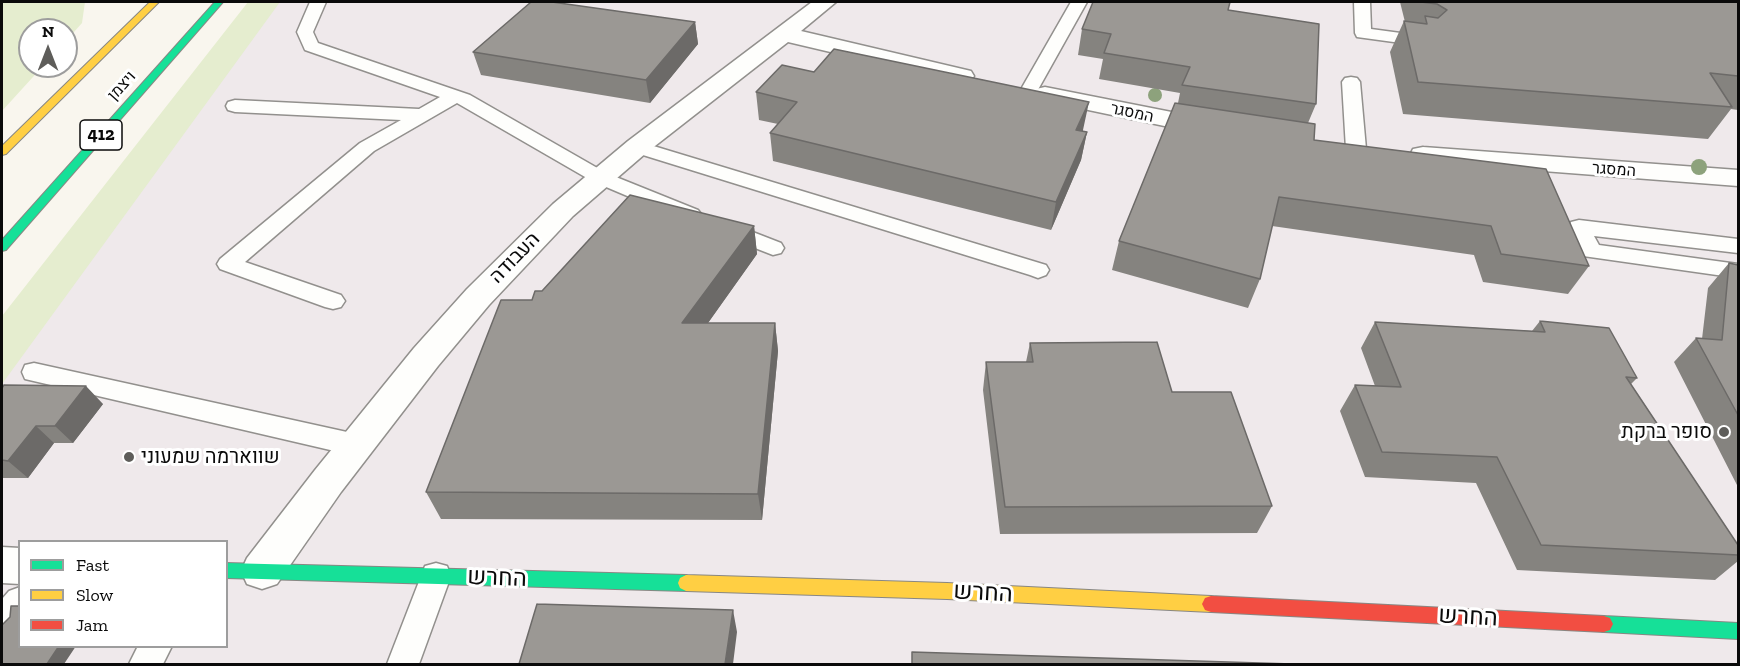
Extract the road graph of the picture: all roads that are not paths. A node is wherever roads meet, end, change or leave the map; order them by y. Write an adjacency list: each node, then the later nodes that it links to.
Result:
1 (135, 2): 10 (main road)
2 (155, 2): 10 (main road, ויצמן)
3 (219, 2): 9 (main road, ויצמן / 412)
4 (229, 2): 9 (main road)
5 (318, 2): 15 (lane)
6 (825, 2): 11 (street, העבודה)
7 (1079, 2): 14 (lane)
8 (1362, 2): 12 (lane)
9 (201, 22): 25 (main road, ויצמן / 412)
10 (120, 34): 21 (main road, ויצמן)
11 (783, 34): 14 (street, המסגר); 19 (street, העבודה)
12 (1423, 41)
13 (1351, 82): 20 (lane)
14 (1009, 87): 18 (street, המסגר)
15 (455, 96): 17 (lane); 22 (lane)
16 (235, 106): 17 (lane)
17 (423, 115): 29 (lane)
18 (1231, 131)
19 (638, 147): 22 (street, העבודה); 27 (lane)
20 (1368, 150): 23 (street, המסגר)
21 (2, 152)
22 (599, 177): 26 (lane); 31 (street, העבודה)
23 (1738, 178)
24 (1738, 246): 28 (lane)
25 (2, 247)
26 (773, 248)
27 (1038, 270)
28 (1738, 271)
29 (333, 301)
30 (34, 372): 31 (lane)
31 (356, 445): 34 (street, העבודה)
32 (2, 565): 33 (street)
33 (18, 566)
34 (244, 570): 35 (main road, החרש)
35 (436, 576): 38 (main road, החרש); 41 (lane)
36 (18, 604): 37 (lane)
37 (2, 621)
38 (1738, 631)
39 (155, 648): 40 (lane)
40 (145, 664)
41 (403, 664)

